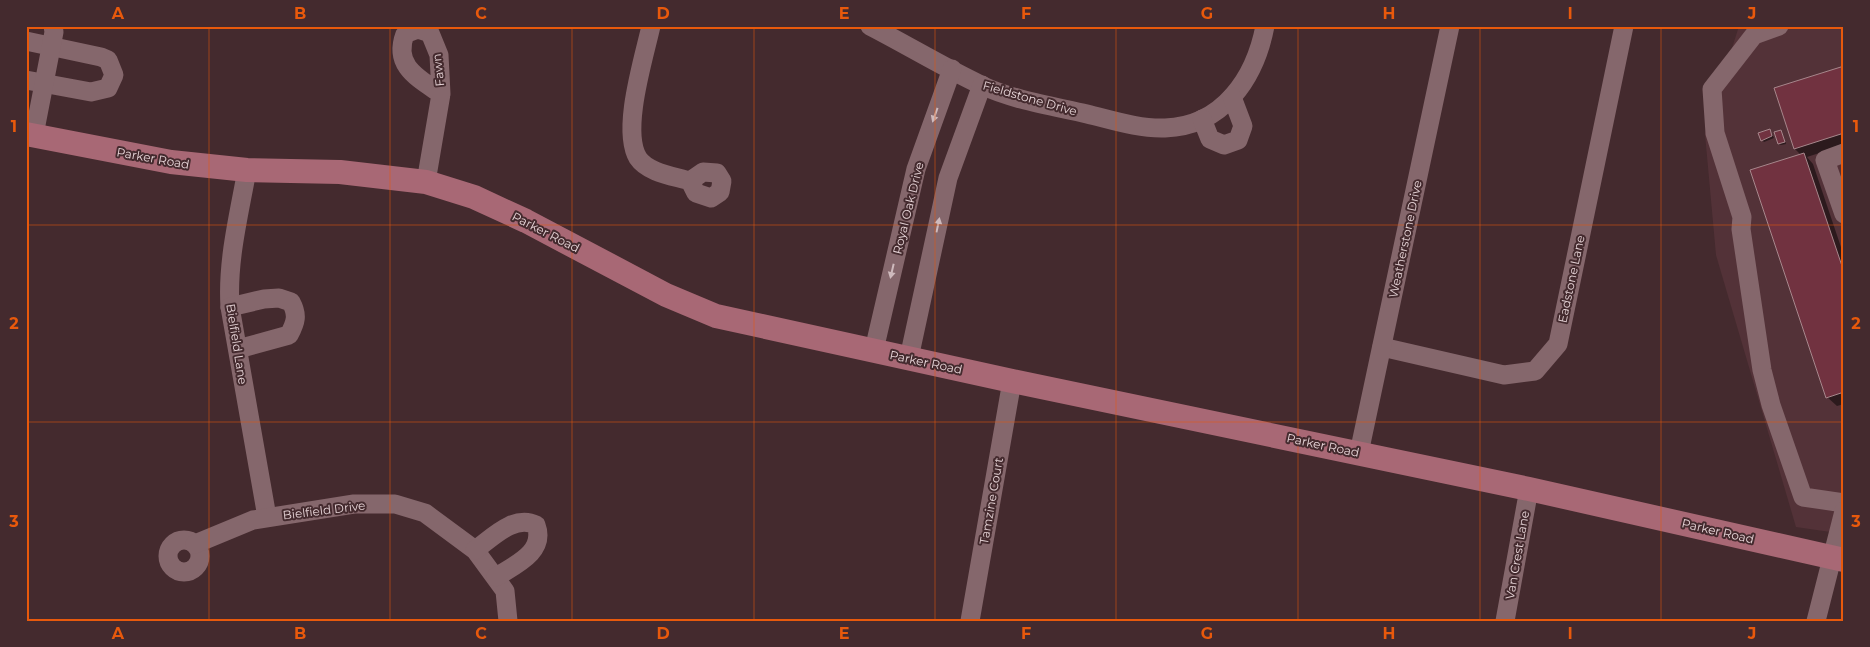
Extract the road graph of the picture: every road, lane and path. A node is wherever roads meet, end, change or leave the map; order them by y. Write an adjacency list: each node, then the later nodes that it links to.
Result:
1 (53, 26): 9 (street)
2 (651, 26): 19 (street)
3 (870, 26): 10 (street, Fieldstone Drive)
4 (1265, 26): 14 (street, Fieldstone Drive)
5 (1450, 26): 23 (street, Weatherstone Drive)
6 (1624, 26): 23 (street, Eadstone Lane)
7 (1779, 26): 30 (street)
8 (26, 41): 9 (street)
9 (51, 46): 11 (street); 11 (street)
10 (952, 69): 12 (street, Fieldstone Drive); 25 (street, Royal Oak Drive, one-way to 25)
11 (35, 82): 16 (street)
12 (982, 85): 15 (street, Fieldstone Drive); 26 (street, one-way to 12)
13 (441, 94): 20 (street, Fawn)
14 (1232, 97): 15 (street, Fieldstone Drive); 15 (street)
15 (1202, 119)
16 (30, 134): 18 (main road, Parker Road)
17 (1844, 153): 21 (street)
18 (247, 170): 20 (main road, Parker Road); 22 (street, Bielfield Lane)
19 (690, 181)
20 (426, 182): 25 (main road, Parker Road)
21 (1844, 214)
22 (230, 307): 24 (street, Bielfield Lane); 24 (street)
23 (1382, 347): 28 (street, Weatherstone Drive)
24 (238, 349): 32 (street, Bielfield Lane)
25 (874, 350): 26 (main road, Parker Road)
26 (909, 358): 27 (main road, Parker Road)
27 (1012, 381): 28 (main road, Parker Road); 38 (street, Tamzine Court)
28 (1359, 452): 29 (main road, Parker Road)
29 (1529, 489): 35 (main road, Parker Road); 39 (street, Van Crest Lane)
30 (1844, 503)
31 (1844, 511): 35 (street)
32 (267, 518): 33 (street, Bielfield Drive); 34 (street, Bielfield Drive)
33 (195, 544)
34 (475, 550): 36 (street, Bielfield Drive); 36 (street)
35 (1839, 559): 40 (street)
36 (496, 577): 37 (street, Bielfield Drive)
37 (508, 621)
38 (970, 621)
39 (1505, 621)
40 (1816, 621)

